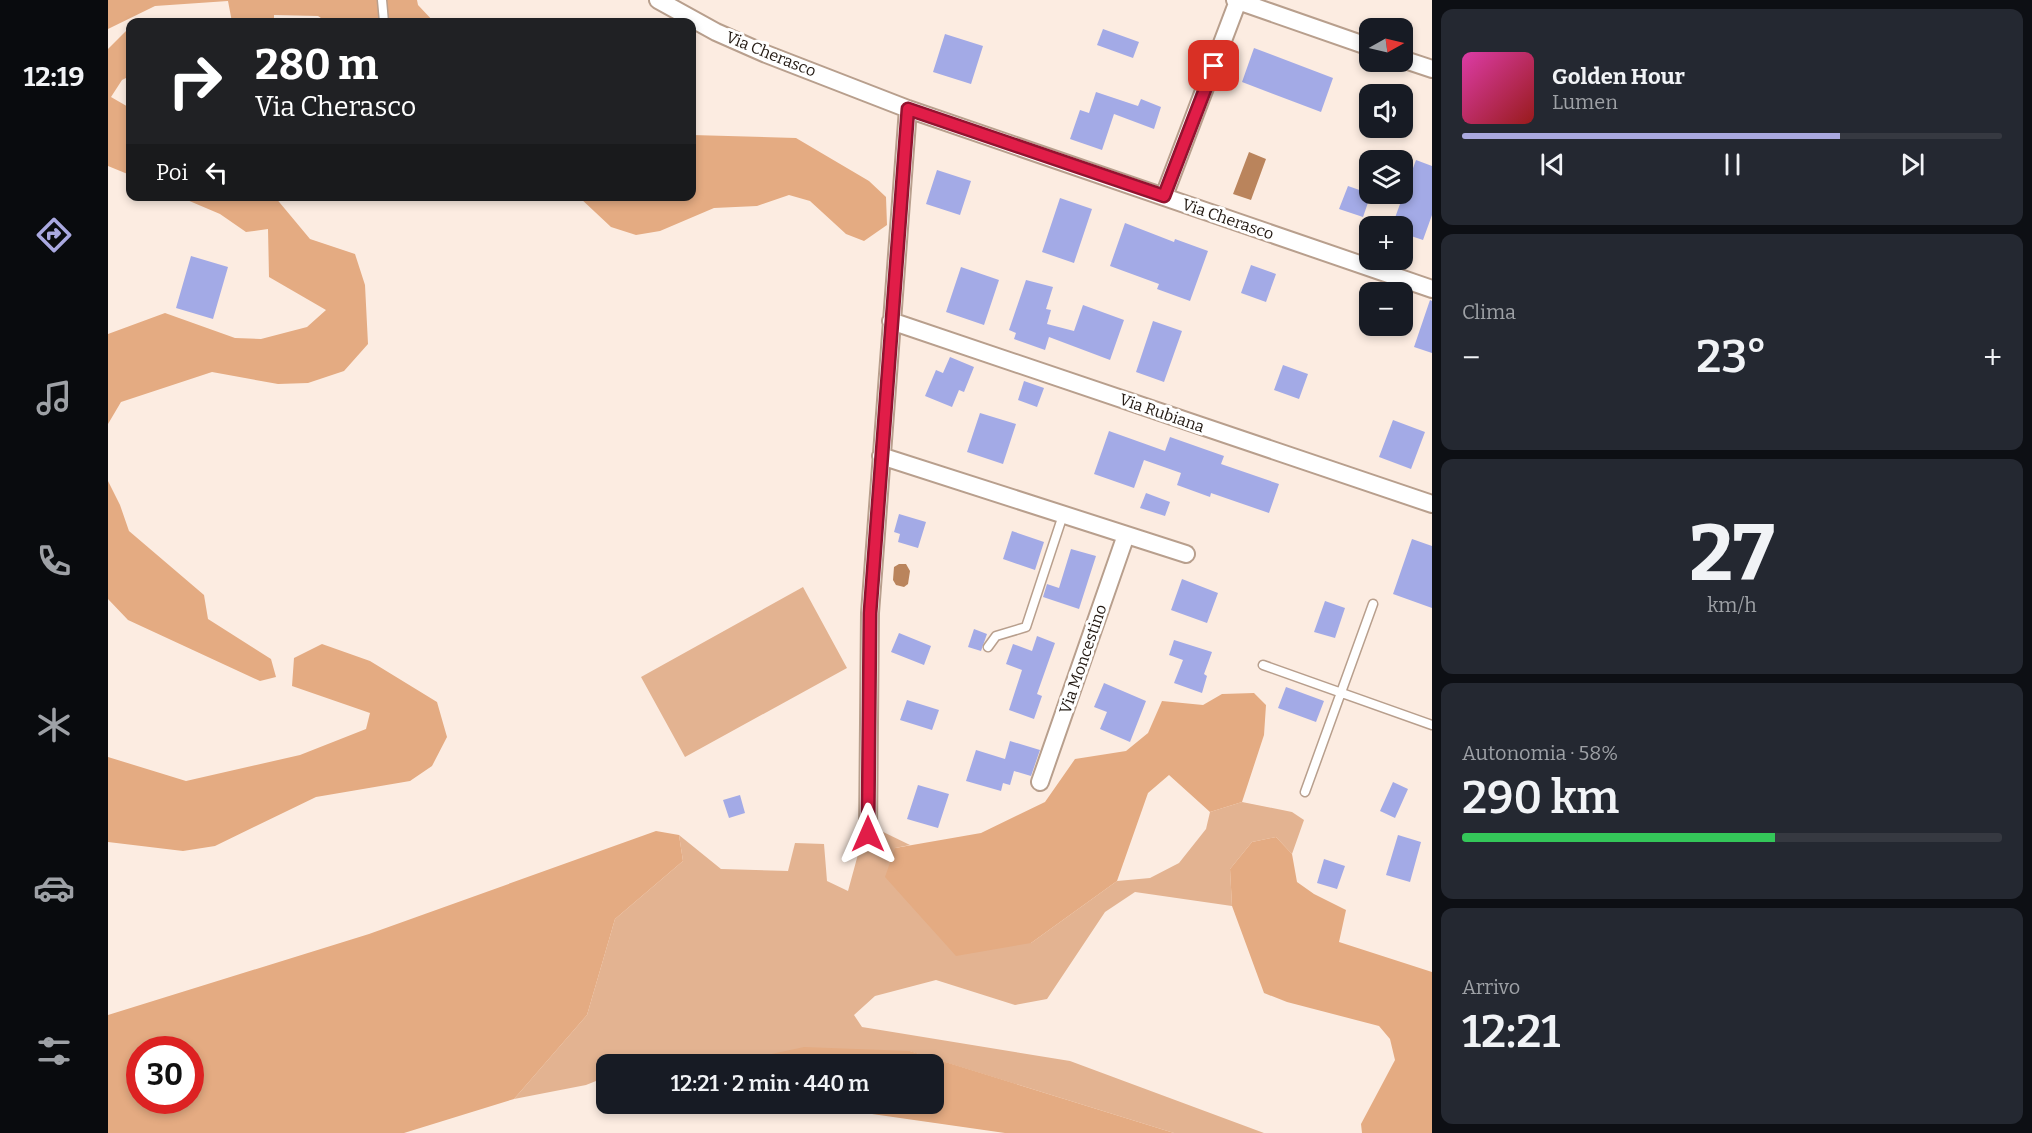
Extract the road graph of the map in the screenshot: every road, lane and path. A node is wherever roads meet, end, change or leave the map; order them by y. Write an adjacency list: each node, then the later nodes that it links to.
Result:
1 (382, 0): 4 (lane)
2 (658, 0): 5 (street, Via Cherasco)
3 (1237, 1): 7 (street); 11 (street)
4 (384, 18)
5 (691, 18)
6 (696, 21): 10 (street, Via Cherasco)
7 (1359, 43)
8 (1413, 63): 9 (street)
9 (1432, 69)
10 (908, 109): 11 (street, Via Cherasco); 13 (street)
11 (1164, 196): 12 (street, Via Cherasco)
12 (1432, 289)
13 (891, 321): 14 (street); 15 (street, Via Rubiana)
14 (881, 456): 16 (street); 26 (street)
15 (1432, 504)
16 (1063, 515): 17 (street); 20 (lane)
17 (1126, 535): 18 (street); 24 (street, Via Moncestino)
18 (1186, 554)
19 (1373, 604): 22 (lane)
20 (988, 647)
21 (1263, 665): 22 (lane)
22 (1340, 692): 23 (lane); 25 (lane)
23 (1432, 725)
24 (1040, 782)
25 (1305, 792)
26 (868, 834)

